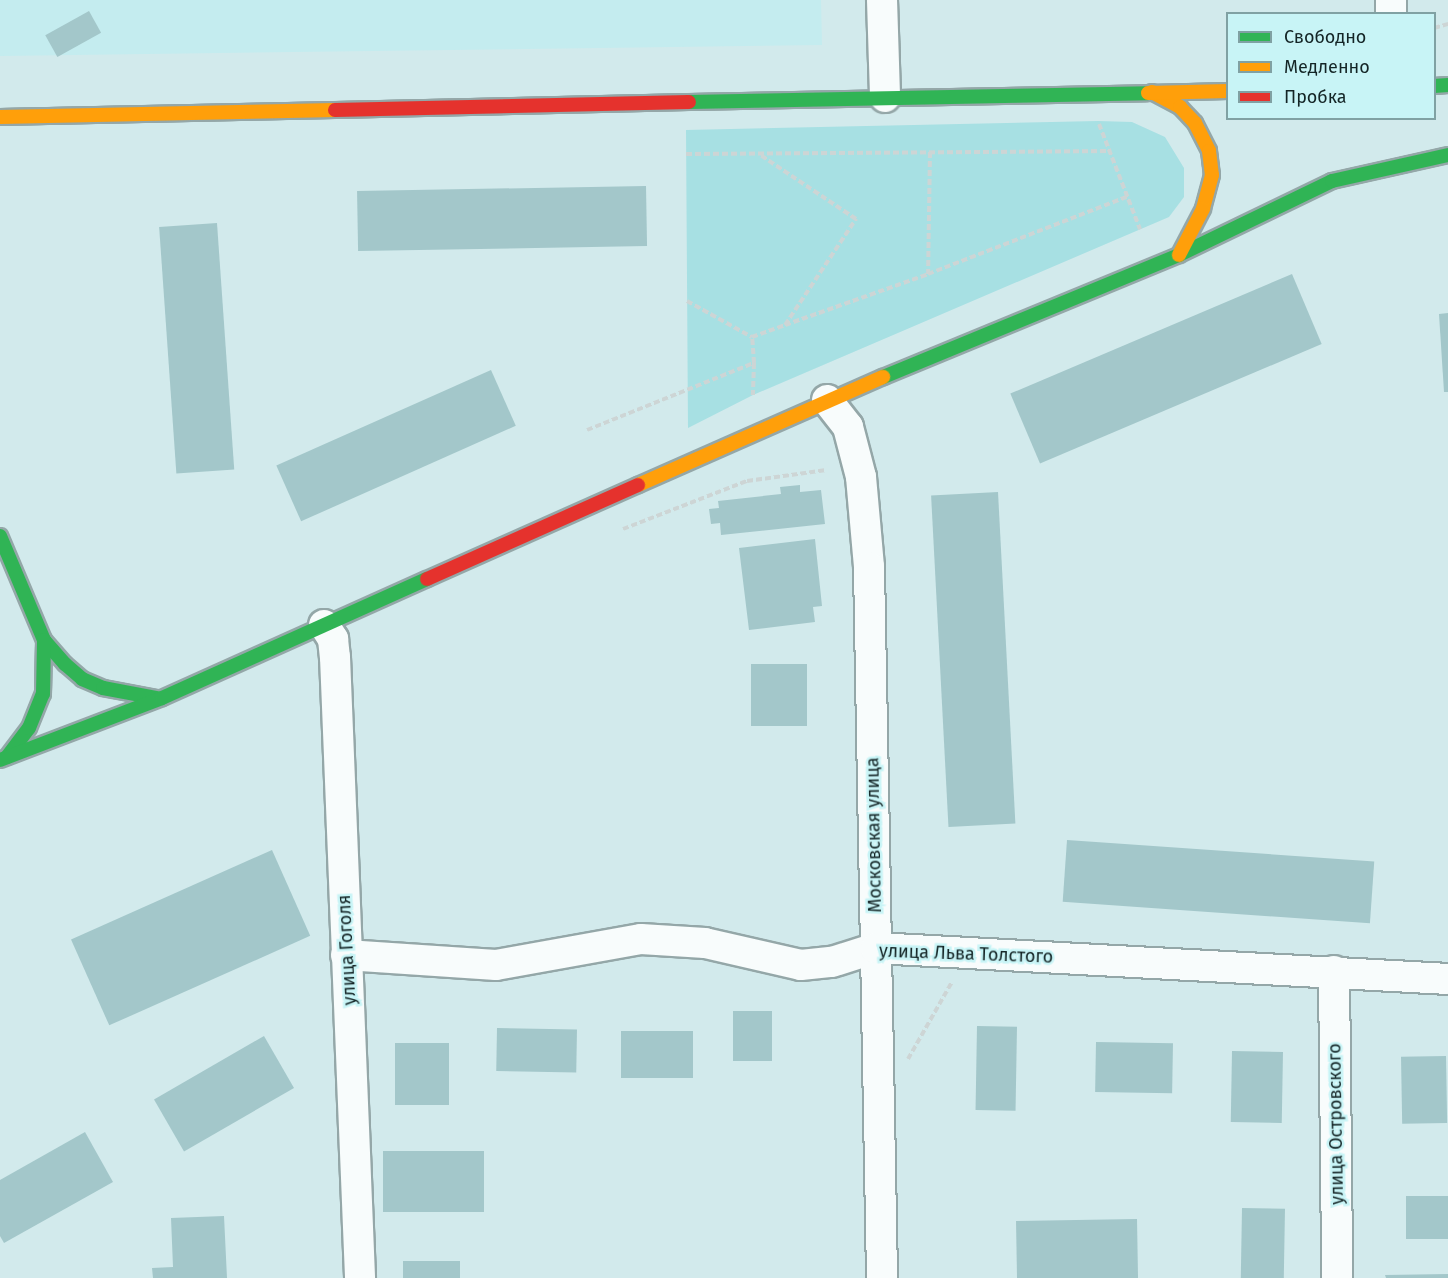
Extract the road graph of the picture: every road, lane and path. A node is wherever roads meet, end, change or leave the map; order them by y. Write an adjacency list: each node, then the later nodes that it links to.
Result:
1 (882, 0): 4 (street)
2 (1226, 91): 3 (highway)
3 (1152, 92): 4 (highway); 14 (highway)
4 (885, 97): 5 (highway)
5 (0, 117)
6 (1098, 121): 7 (path)
7 (1110, 151): 8 (path); 12 (path)
8 (930, 152): 9 (path); 15 (path)
9 (759, 153): 10 (path); 17 (path)
10 (686, 154)
11 (1448, 155): 14 (highway)
12 (1127, 197): 13 (path); 15 (path)
13 (1140, 229)
14 (1179, 255): 21 (highway)
15 (928, 274): 17 (path)
16 (687, 302): 18 (path)
17 (784, 325): 18 (path)
18 (752, 337): 19 (path)
19 (754, 363): 20 (path); 22 (path)
20 (753, 395)
21 (827, 400): 24 (highway); 28 (street, Московская улица)
22 (587, 430)
23 (0, 536): 25 (highway)
24 (324, 625): 26 (highway); 30 (street, улица Гоголя)
25 (44, 640): 26 (highway); 27 (highway)
26 (162, 698): 27 (highway)
27 (3, 758)
28 (876, 948): 29 (street, улица Льва Толстого); 30 (street, улица Льва Толстого); 35 (street, Московская улица)
29 (968, 953): 31 (street, улица Льва Толстого); 33 (path)
30 (346, 955): 34 (street, улица Гоголя)
31 (1334, 971): 32 (street, улица Льва Толстого); 36 (street, улица Островского)
32 (1448, 979)
33 (907, 1061)
34 (360, 1278)
35 (882, 1278)
36 (1337, 1278)

